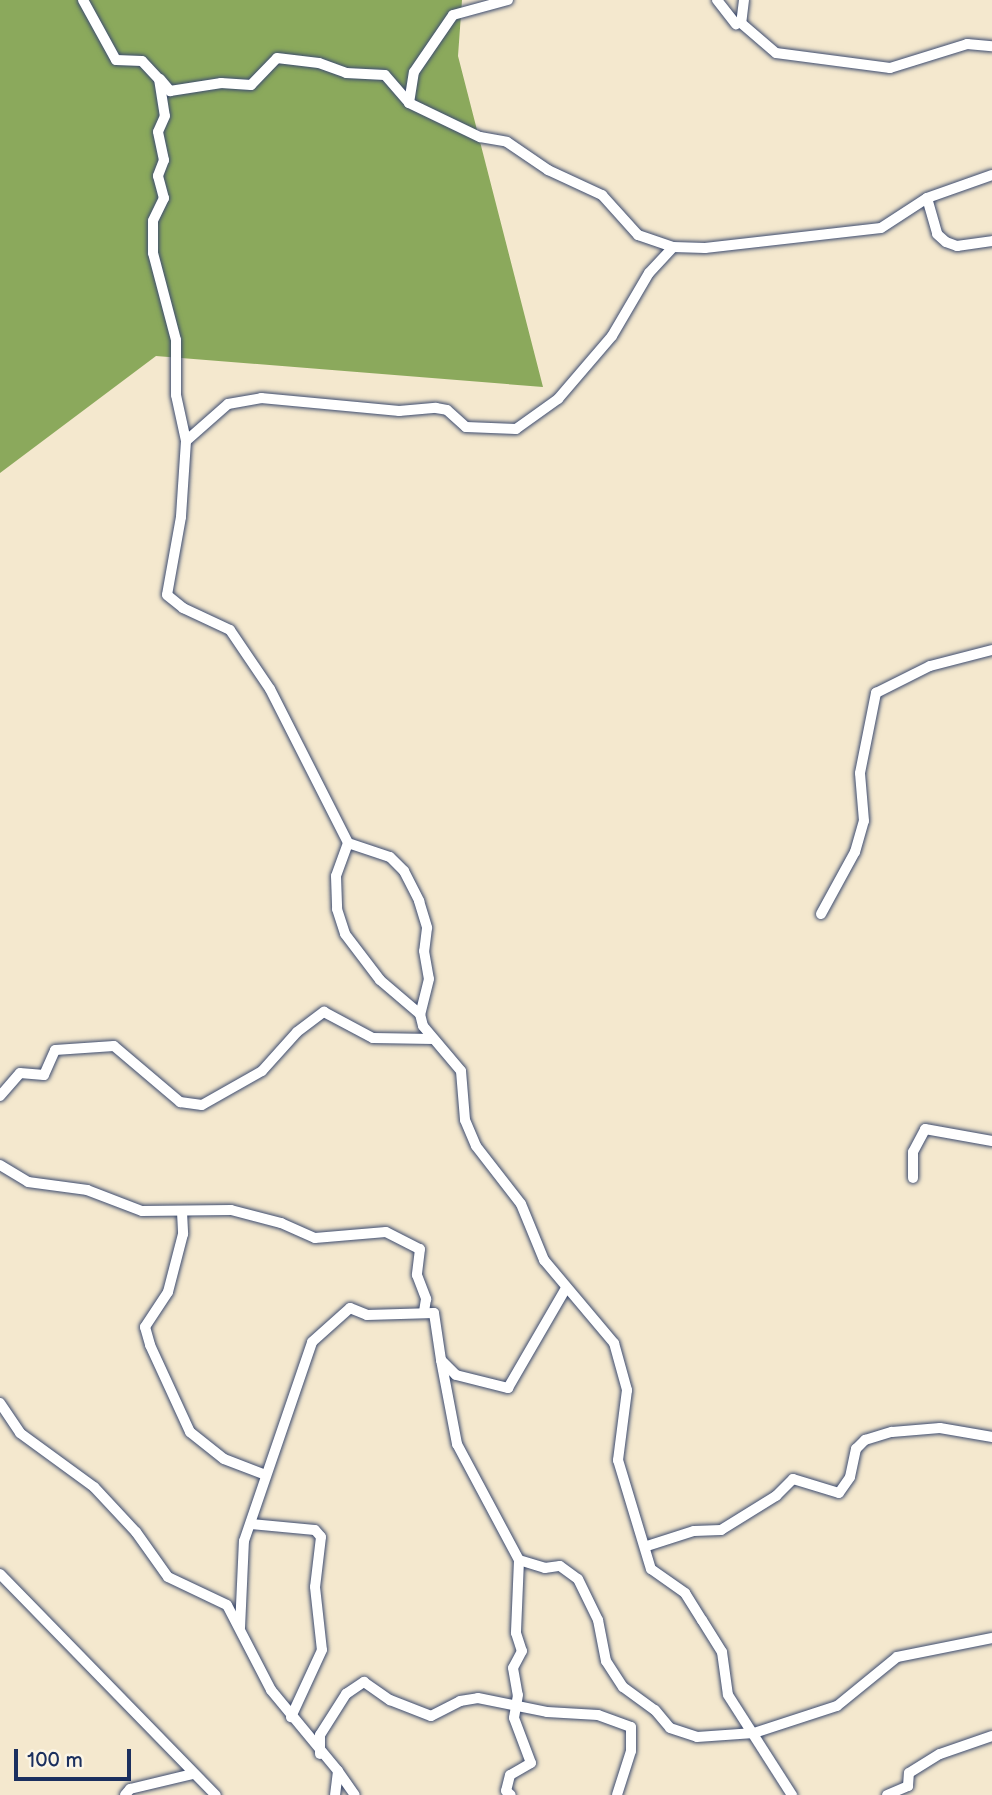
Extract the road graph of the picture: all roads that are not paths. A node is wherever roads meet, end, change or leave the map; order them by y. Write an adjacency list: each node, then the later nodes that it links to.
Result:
1 (83, 0): 7 (street)
2 (508, 0): 8 (street)
3 (744, 0): 6 (street)
4 (720, 1): 5 (street)
5 (736, 24)
6 (992, 46)
7 (159, 79): 8 (street); 13 (street)
8 (409, 103): 12 (street)
9 (992, 175): 10 (street)
10 (927, 198): 11 (street); 12 (street)
11 (992, 241)
12 (673, 247): 13 (street)
13 (186, 441): 15 (street)
14 (992, 650): 16 (street)
15 (348, 843): 17 (street); 17 (street)
16 (821, 914)
17 (420, 1014): 18 (street)
18 (433, 1039): 19 (street); 24 (street)
19 (0, 1096)
20 (992, 1141): 22 (street)
21 (0, 1165): 23 (street)
22 (914, 1178)
23 (182, 1212): 25 (street); 29 (street)
24 (566, 1288): 26 (street); 31 (street)
25 (425, 1311): 26 (street); 29 (street)
26 (441, 1360): 32 (street)
27 (0, 1403): 34 (street)
28 (992, 1437): 31 (street)
29 (266, 1475): 30 (street)
30 (251, 1524): 34 (street); 37 (street)
31 (647, 1546): 38 (street)
32 (519, 1560): 36 (street); 38 (street)
33 (0, 1574): 42 (street)
34 (240, 1628): 37 (street)
35 (992, 1638): 38 (street)
36 (516, 1704): 40 (street); 47 (street); 48 (street)
37 (290, 1717): 40 (street)
38 (754, 1733): 49 (street)
39 (992, 1736): 50 (street)
40 (320, 1754): 41 (street)
41 (338, 1771): 45 (street); 46 (street)
42 (193, 1774): 43 (street); 44 (street)
43 (125, 1795)
44 (216, 1795)
45 (335, 1795)
46 (355, 1795)
47 (511, 1795)
48 (617, 1795)
49 (792, 1795)
50 (887, 1795)

